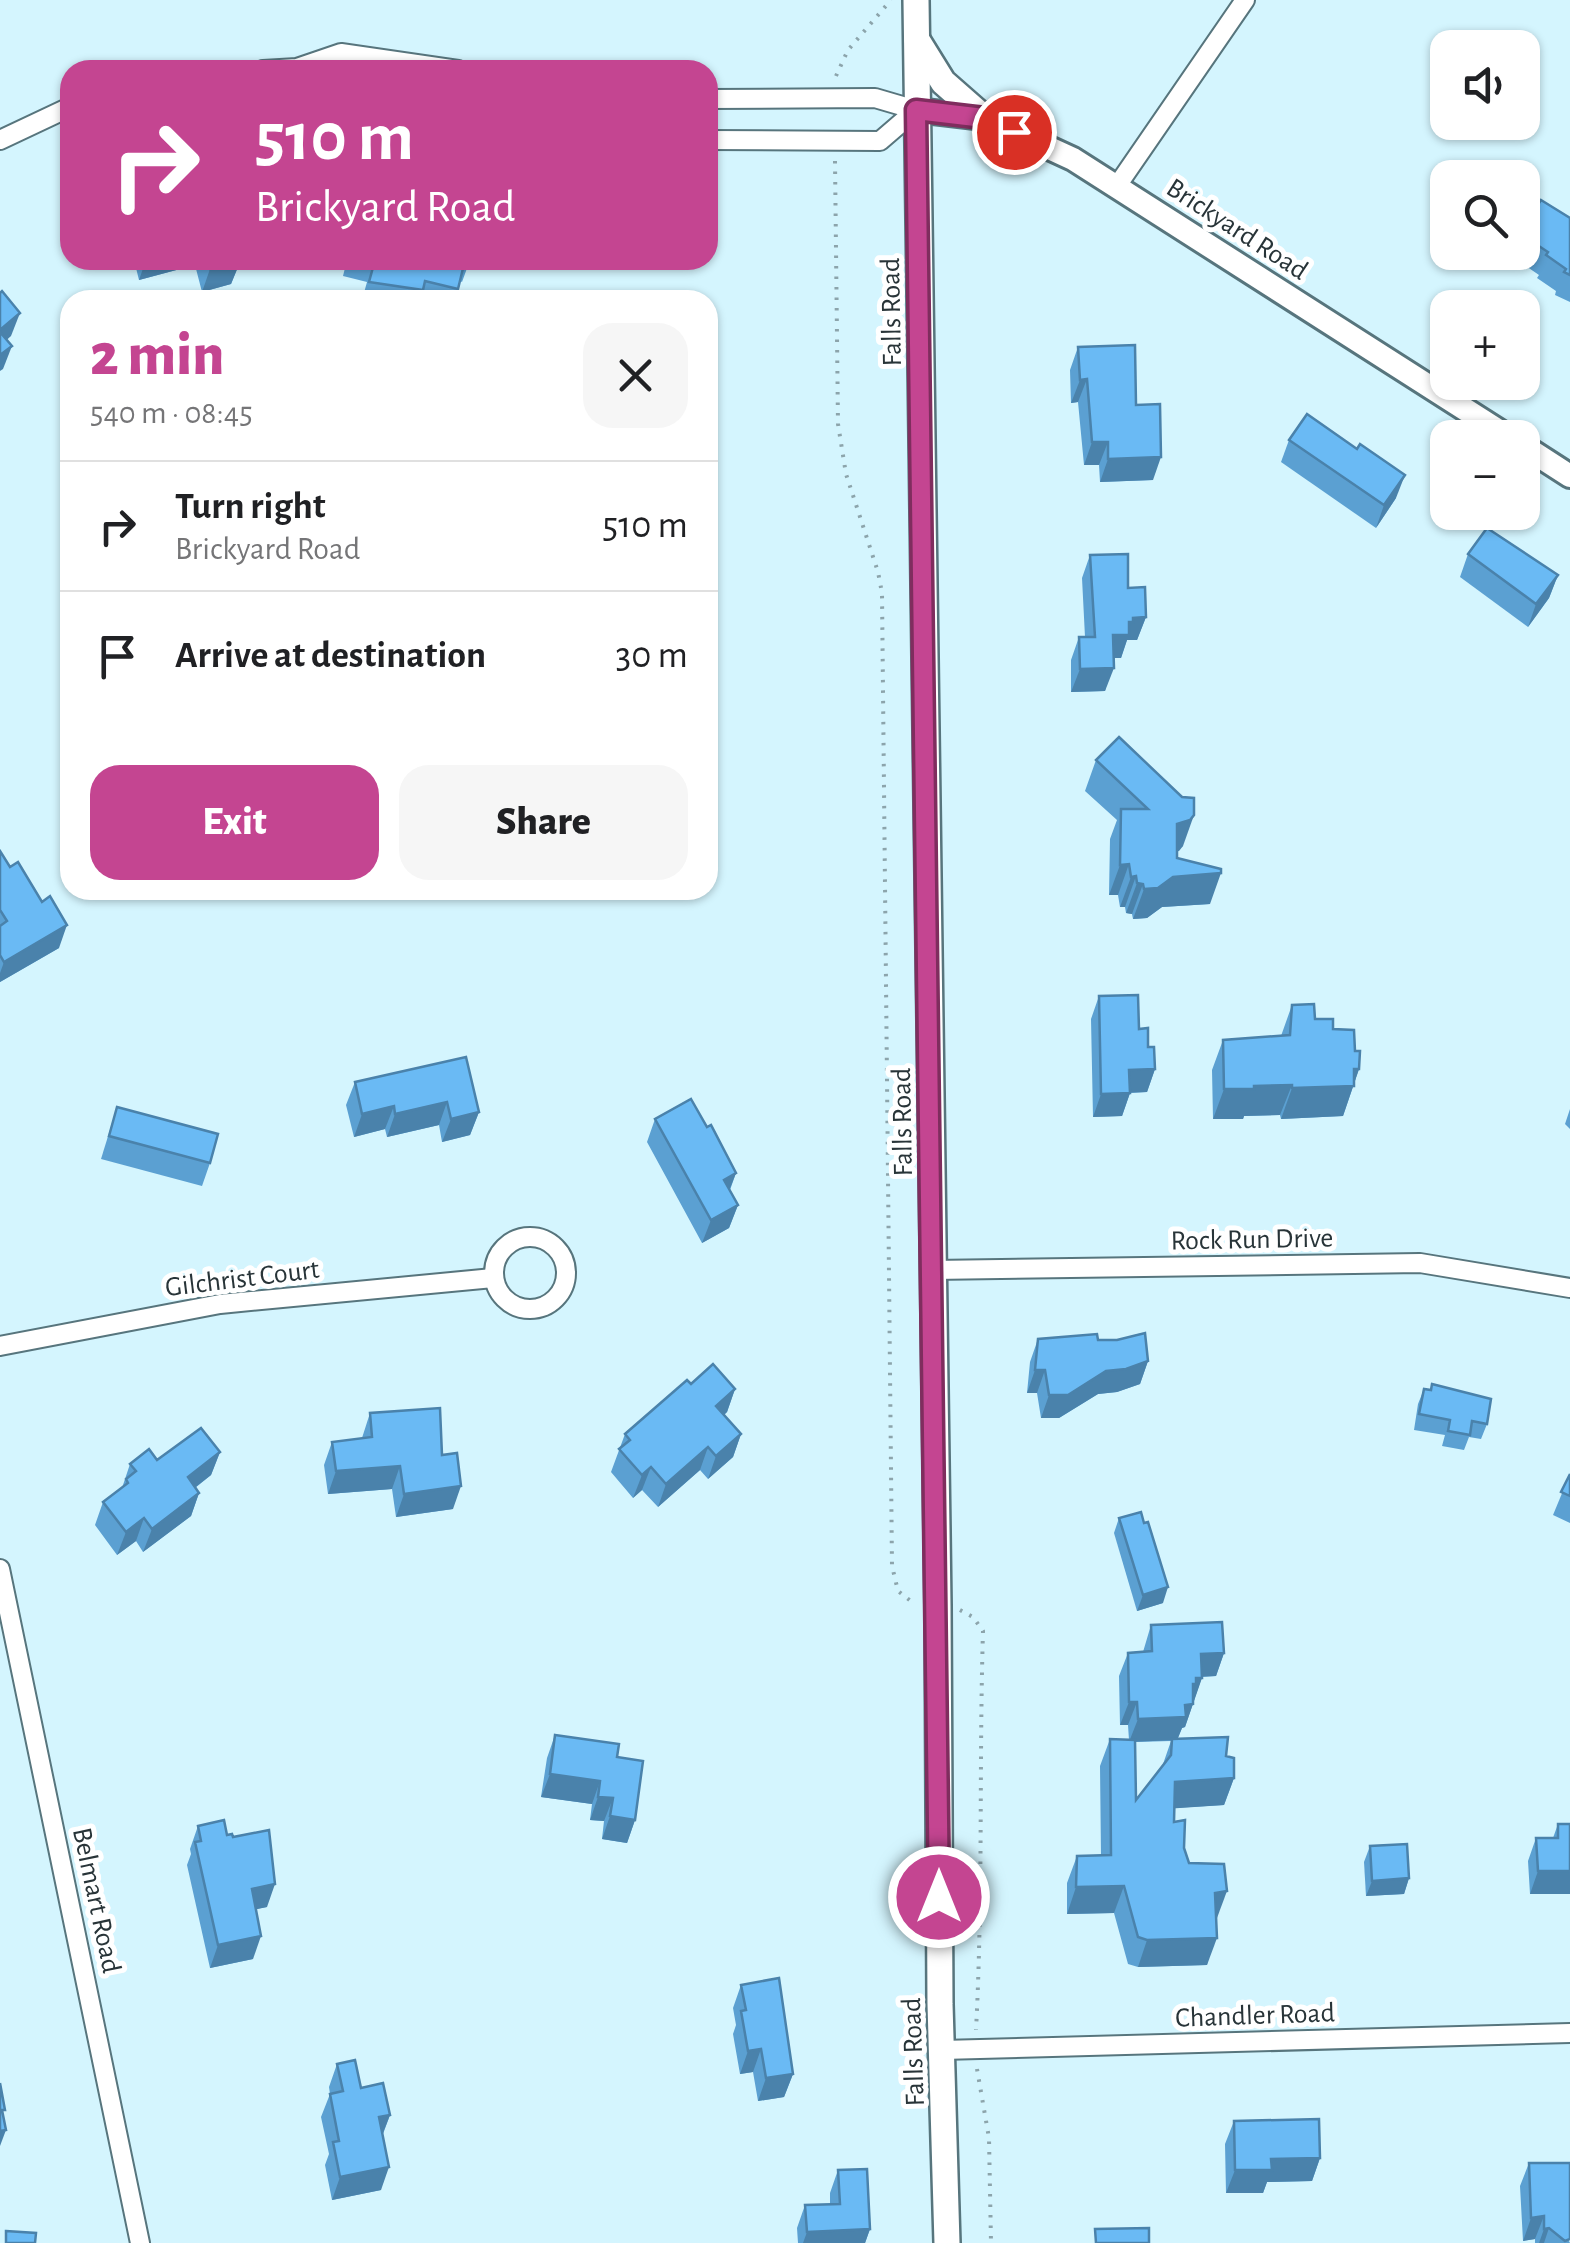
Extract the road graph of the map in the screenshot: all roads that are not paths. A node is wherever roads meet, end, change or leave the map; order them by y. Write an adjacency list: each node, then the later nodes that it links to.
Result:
1 (916, 0): 3 (main road, Falls Road)
2 (1245, 0): 12 (street)
3 (917, 40): 7 (main road, Falls Road); 9 (main road)
4 (323, 60): 5 (street)
5 (389, 60)
6 (718, 99): 7 (street, Brickyard Road)
7 (916, 110): 9 (street, Brickyard Road); 11 (street); 16 (main road, Falls Road)
8 (60, 112): 10 (street)
9 (984, 118): 12 (street, Brickyard Road)
10 (0, 140)
11 (718, 140)
12 (1118, 186): 13 (street, Brickyard Road)
13 (1482, 420)
14 (1540, 457): 15 (street)
15 (1570, 476)
16 (932, 1270): 18 (street, Rock Run Drive); 22 (main road, Falls Road)
17 (493, 1278): 17 (street); 19 (street, Gilchrist Court)
18 (1570, 1288)
19 (0, 1346)
20 (0, 1569): 23 (street, Belmart Road)
21 (1570, 2033): 22 (street, Chandler Road)
22 (942, 2050): 24 (main road, Falls Road)
23 (140, 2243)
24 (947, 2243)

